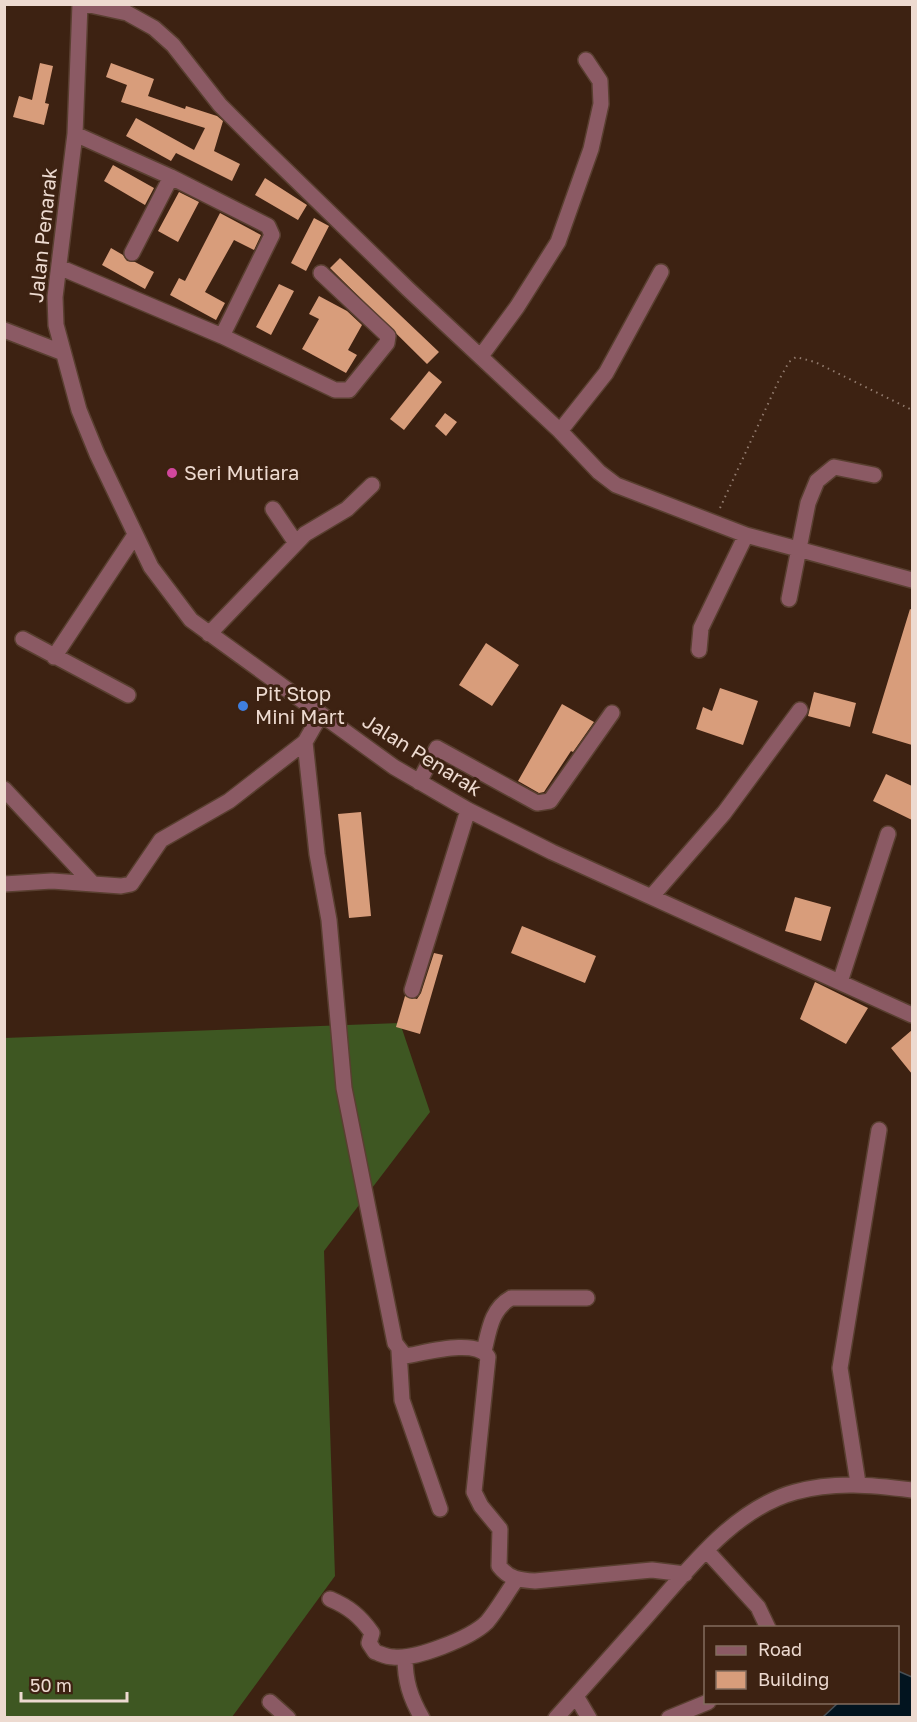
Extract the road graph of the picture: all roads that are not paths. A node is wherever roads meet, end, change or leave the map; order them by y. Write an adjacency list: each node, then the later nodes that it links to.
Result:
1 (80, 4): 4 (street, Jalan Penarak)
2 (85, 4): 13 (street)
3 (586, 60): 13 (street)
4 (75, 134): 5 (street); 7 (street, Jalan Penarak)
5 (171, 177): 6 (street); 11 (street)
6 (132, 253)
7 (59, 267): 11 (street); 12 (street, Jalan Penarak)
8 (661, 272): 14 (street)
9 (321, 273): 11 (street)
10 (4, 330): 12 (street)
11 (222, 336)
12 (61, 352): 18 (street, Jalan Penarak)
13 (481, 356): 14 (street)
14 (560, 431): 19 (street)
15 (874, 475): 21 (street)
16 (372, 485): 20 (street)
17 (273, 509): 20 (street)
18 (135, 535): 24 (street, Jalan Penarak); 27 (street)
19 (746, 535): 21 (street); 26 (street)
20 (296, 543): 24 (street)
21 (797, 550): 22 (street); 23 (street)
22 (912, 580)
23 (789, 599)
24 (209, 634): 31 (street, Jalan Penarak)
25 (23, 639): 27 (street)
26 (699, 650)
27 (54, 657): 28 (street)
28 (128, 695)
29 (800, 710): 39 (street)
30 (612, 712): 33 (street)
31 (321, 714): 32 (street); 33 (street, Jalan Penarak)
32 (305, 742): 38 (street); 45 (street)
33 (419, 782): 35 (street, Jalan Penarak)
34 (4, 789): 38 (street)
35 (468, 810): 39 (street, Jalan Penarak); 41 (street)
36 (888, 834): 40 (street)
37 (4, 884): 38 (street)
38 (93, 884)
39 (652, 897): 40 (street, Jalan Penarak)
40 (840, 982): 42 (street, Jalan Penarak)
41 (412, 990)
42 (912, 1015)
43 (879, 1130): 47 (street)
44 (587, 1298): 46 (street)
45 (399, 1351): 46 (street); 49 (street)
46 (484, 1351): 52 (street)
47 (858, 1483): 48 (street); 50 (street)
48 (912, 1490)
49 (440, 1509)
50 (707, 1551): 51 (street); 54 (street)
51 (685, 1574): 52 (street); 56 (street)
52 (516, 1580): 55 (street)
53 (330, 1599): 55 (street)
54 (767, 1626)
55 (405, 1657): 60 (street)
56 (576, 1696): 61 (street); 62 (street)
57 (270, 1702): 59 (street)
58 (704, 1704): 63 (street)
59 (288, 1718)
60 (422, 1718)
61 (556, 1718)
62 (589, 1718)
63 (669, 1718)

